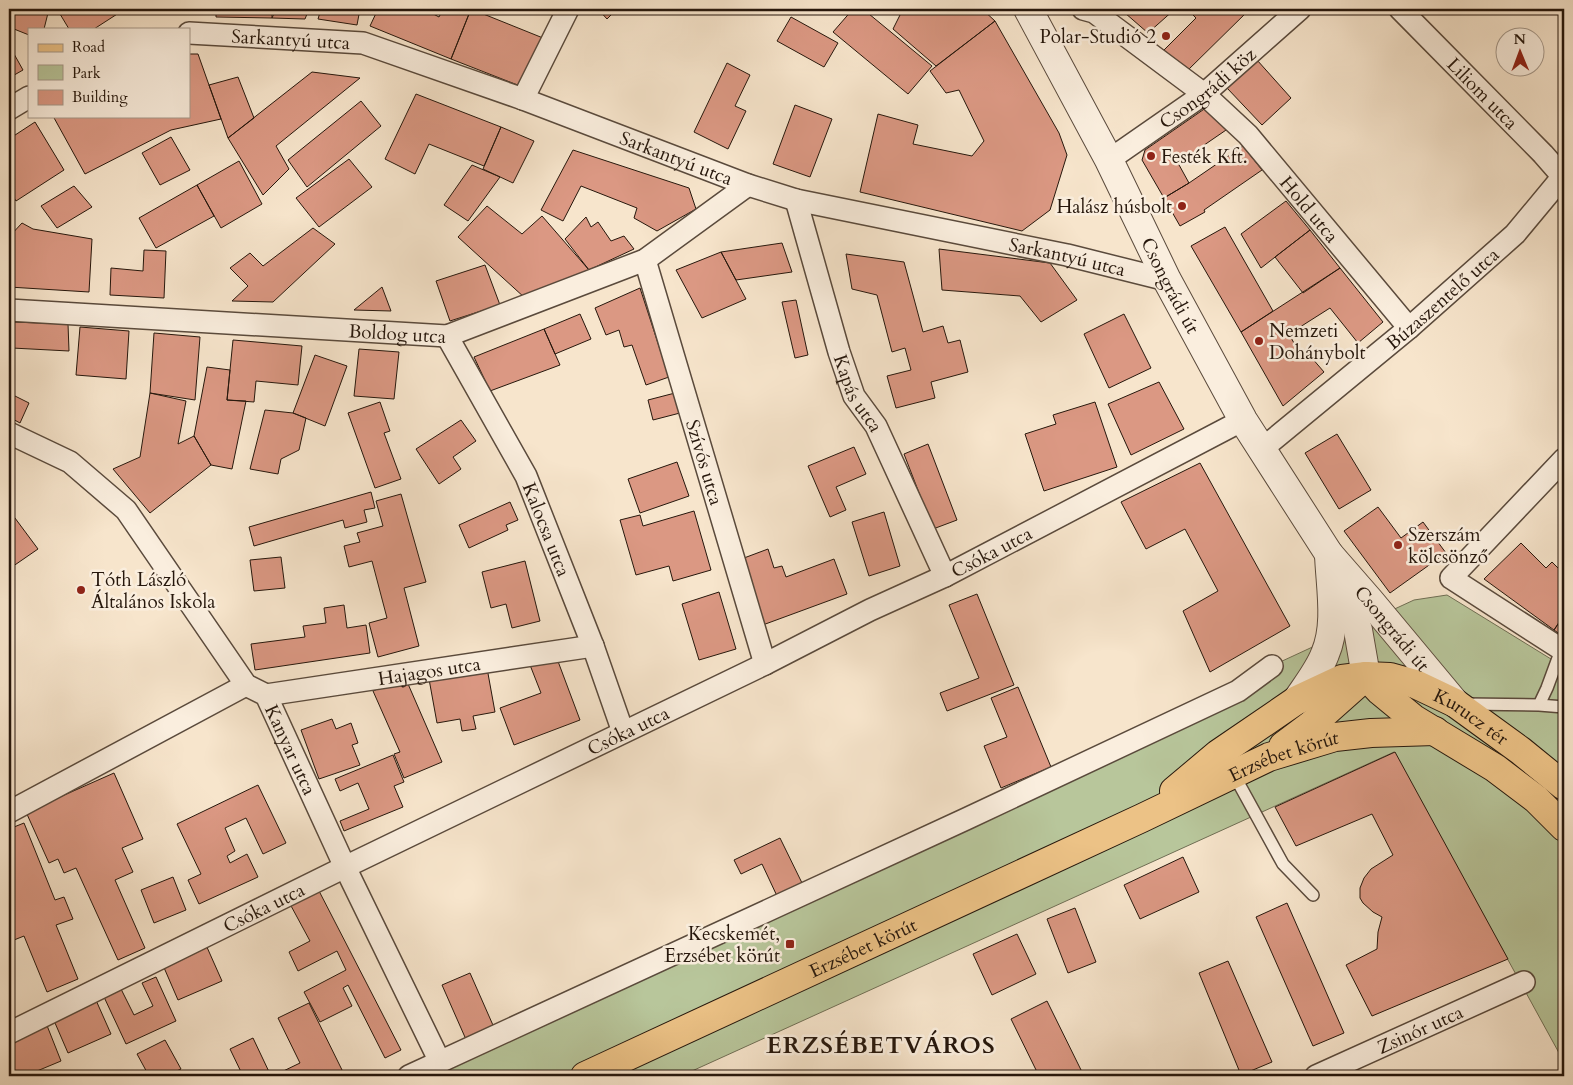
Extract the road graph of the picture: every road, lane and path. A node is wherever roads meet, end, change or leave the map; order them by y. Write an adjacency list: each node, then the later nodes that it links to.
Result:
1 (568, 9): 9 (street)
2 (1028, 9): 11 (street, Csongrádi út)
3 (1083, 9): 7 (street, Hold utca)
4 (1300, 9): 7 (street, Csongrádi köz)
5 (1400, 9): 12 (street, Liliom utca)
6 (190, 33): 9 (street, Sarkantyú utca)
7 (1204, 94): 11 (street, Csongrádi köz); 18 (street, Hold utca)
8 (28, 98): 10 (street)
9 (524, 99): 13 (street, Sarkantyú utca)
10 (9, 109)
11 (1109, 160): 16 (street, Csongrádi út)
12 (1564, 177): 18 (street, Búzaszentelő utca)
13 (748, 185): 14 (street, Sarkantyú utca); 15 (street, Boldog utca)
14 (796, 200): 16 (street, Sarkantyú utca); 25 (street, Kapás utca)
15 (645, 260): 19 (street, Boldog utca); 28 (street, Szívós utca)
16 (1167, 280): 20 (street, Csongrádi út)
17 (9, 310): 19 (street, Boldog utca)
18 (1409, 328): 22 (street, Búzaszentelő utca)
19 (447, 336): 26 (street, Kalocsa utca)
20 (1243, 420): 22 (street, Csongrádi út); 25 (street, Csóka utca)
21 (9, 433): 31 (street, Kanyar utca)
22 (1262, 449): 24 (street, Csongrádi út)
23 (1564, 459): 27 (street)
24 (1329, 554): 30 (street, Csongrádi út); 33 (street, Csongrádi út); 34 (street, Csongrádi út)
25 (945, 576): 28 (street, Csóka utca)
26 (593, 646): 32 (street, Hajagos utca); 38 (street, Kalocsa utca)
27 (1563, 651): 35 (lane)
28 (765, 664): 38 (street, Csóka utca)
29 (1272, 666): 49 (street)
30 (1366, 676): 33 (main road, Erzsébet körút); 34 (main road, Kurucz tér); 37 (main road, Kurucz tér); 39 (main road)
31 (246, 685): 32 (street, Kanyar utca); 42 (street)
32 (266, 695): 45 (street, Kanyar utca)
33 (1297, 700): 43 (main road, Erzsébet körút)
34 (1455, 703): 35 (lane); 41 (main road, Kurucz tér)
35 (1539, 704): 36 (lane)
36 (1564, 707)
37 (1436, 731): 39 (main road, Erzsébet körút); 44 (main road, Kurucz tér)
38 (623, 732): 45 (street, Csóka utca)
39 (1269, 757): 40 (main road, Erzsébet körút)
40 (1234, 774): 43 (main road, Erzsébet körút); 46 (lane)
41 (1564, 786)
42 (9, 812)
43 (1142, 818): 51 (main road, Erzsébet körút)
44 (1564, 827)
45 (345, 867): 48 (street, Csóka utca); 49 (street, Kanyar utca)
46 (1313, 895)
47 (1524, 982): 52 (street, Zsinór utca)
48 (9, 1033)
49 (440, 1062): 50 (street)
50 (409, 1076)
51 (584, 1076)
52 (1316, 1076)

